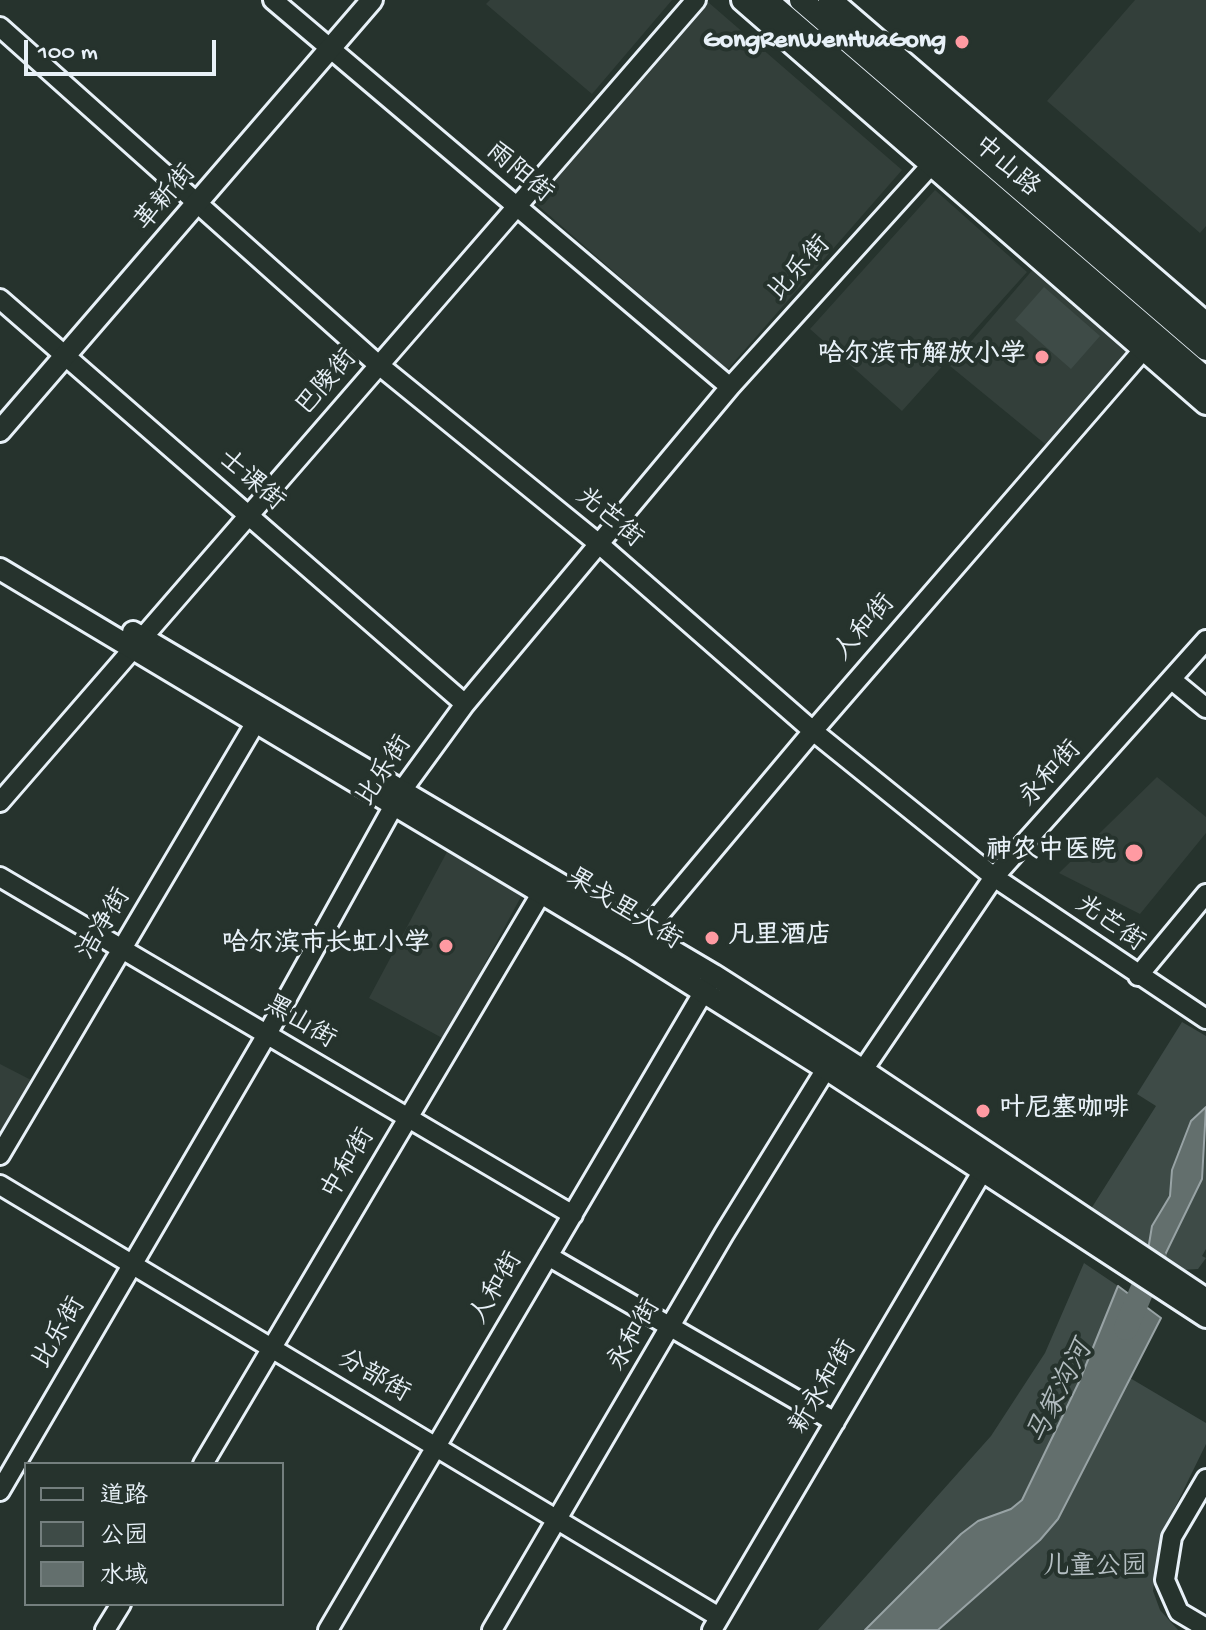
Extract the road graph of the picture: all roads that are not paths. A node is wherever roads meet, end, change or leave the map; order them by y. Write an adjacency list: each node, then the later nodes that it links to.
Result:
1 (273, 0): 9 (street, 雨阳街)
2 (372, 0): 9 (main road, 革新街)
3 (696, 0): 12 (street, 巴陵街)
4 (743, 0): 10 (main road)
5 (766, 0): 19 (main road, 中山路)
6 (801, 0): 16 (main road, 中山路)
7 (830, 0): 14 (main road)
8 (0, 27): 11 (street, 光芒街)
9 (331, 49): 11 (main road, 革新街); 12 (street, 雨阳街)
10 (932, 164): 15 (main road); 20 (street, 比乐街)
11 (198, 202): 17 (main road, 革新街); 18 (street, 光芒街)
12 (517, 206): 18 (street, 巴陵街); 20 (street, 雨阳街)
13 (0, 299): 17 (street, 士课街)
14 (1206, 324)
15 (1144, 349): 21 (main road); 33 (street, 人和街)
16 (1206, 349)
17 (65, 356): 22 (main road, 革新街); 23 (street, 士课街)
18 (379, 365): 23 (street, 巴陵街); 24 (street, 光芒街)
19 (1206, 379)
20 (730, 387): 24 (street, 比乐街)
21 (1206, 403)
22 (0, 431)
23 (248, 516): 28 (street, 巴陵街); 30 (street, 士课街)
24 (599, 544): 30 (street, 比乐街); 33 (street, 光芒街)
25 (0, 555): 28 (main road, 果戈里大街)
26 (0, 569): 28 (main road, 果戈里大街)
27 (1206, 640): 29 (street, 永和街)
28 (138, 643): 32 (main road, 果戈里大街); 34 (main road, 果戈里大街); 35 (street, 巴陵街)
29 (1172, 680): 31 (street); 37 (street, 永和街)
30 (465, 704): 34 (street, 比乐街)
31 (1206, 708)
32 (256, 722): 34 (main road, 果戈里大街); 41 (street, 洁净街)
33 (813, 731): 37 (street, 光芒街); 40 (street, 人和街)
34 (398, 796): 38 (main road, 果戈里大街); 40 (main road, 果戈里大街); 45 (street, 比乐街)
35 (0, 802)
36 (0, 877): 41 (street, 黑山街)
37 (994, 877): 42 (street, 光芒街); 47 (street, 永和街)
38 (542, 892): 40 (main road, 果戈里大街); 48 (street, 中和街)
39 (1206, 894): 42 (street)
40 (638, 940): 43 (main road, 果戈里大街)
41 (122, 949): 45 (street, 黑山街); 49 (street, 洁净街)
42 (1138, 976): 44 (street, 光芒街)
43 (709, 984): 46 (main road, 果戈里大街); 47 (main road, 果戈里大街); 52 (street, 人和街)
44 (1206, 1019)
45 (267, 1035): 48 (street, 黑山街); 55 (street, 比乐街)
46 (826, 1069): 50 (main road, 果戈里大街); 59 (street, 永和街)
47 (863, 1070): 53 (main road, 果戈里大街)
48 (408, 1118): 52 (street, 黑山街); 60 (street, 中和街)
49 (0, 1155)
50 (982, 1172): 53 (main road, 果戈里大街); 61 (street, 新永和街)
51 (0, 1185): 55 (street, 分部街)
52 (573, 1215): 54 (street, 人和街)
53 (1084, 1228): 56 (main road, 果戈里大街)
54 (548, 1256): 59 (street); 62 (street, 人和街)
55 (132, 1263): 60 (street, 分部街); 65 (street, 比乐街)
56 (1181, 1291): 57 (main road, 果戈里大街); 58 (main road, 果戈里大街)
57 (1206, 1299)
58 (1206, 1317)
59 (672, 1326): 61 (street); 66 (street, 永和街)
60 (272, 1349): 62 (street, 分部街); 63 (street, 中和街)
61 (835, 1422): 68 (street, 新永和街)
62 (437, 1446): 66 (street, 分部街); 69 (street, 人和街)
63 (204, 1462)
64 (1206, 1479): 70 (street)
65 (0, 1491)
66 (558, 1519): 68 (street, 分部街); 72 (street, 永和街)
67 (120, 1606): 71 (street)
68 (716, 1623)
69 (333, 1628)
70 (1206, 1628)
71 (105, 1630)
72 (492, 1630)

